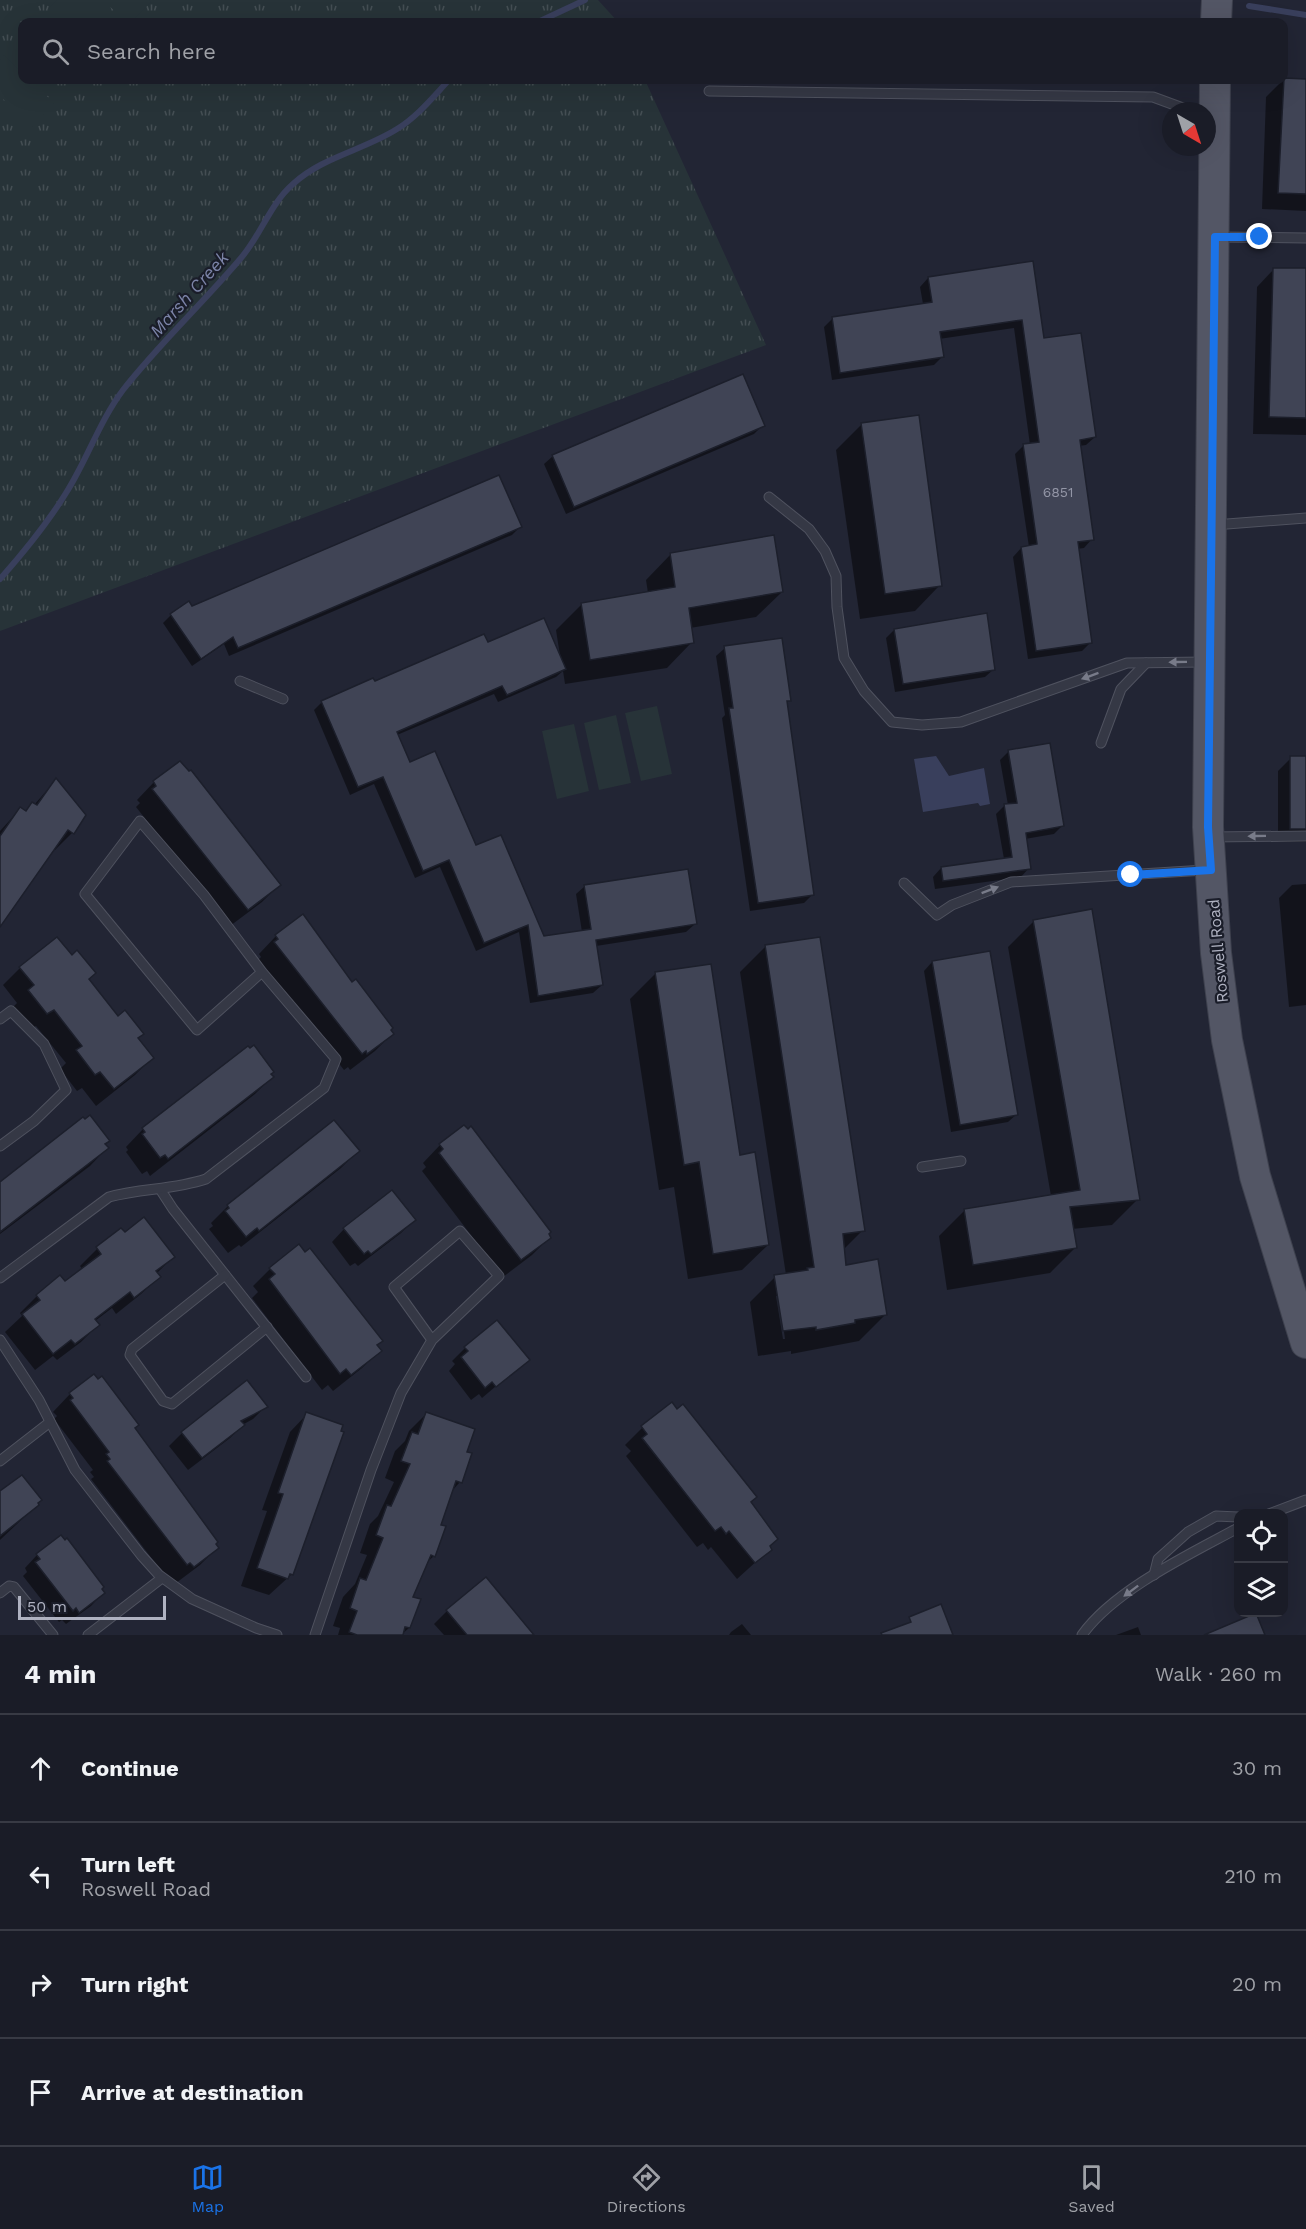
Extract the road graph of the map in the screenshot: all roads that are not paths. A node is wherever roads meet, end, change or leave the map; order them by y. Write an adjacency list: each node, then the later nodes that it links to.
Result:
1 (1217, 0): 2 (main road)
2 (1216, 18)
3 (1214, 84): 6 (main road, Roswell Road)
4 (709, 91): 5 (lane)
5 (1165, 102)
6 (1209, 102)
7 (1207, 156): 8 (main road, Roswell Road)
8 (1215, 237): 9 (lane); 12 (main road, Roswell Road)
9 (1306, 238)
10 (769, 497): 14 (lane, one-way to 10)
11 (1306, 518): 12 (lane)
12 (1212, 525): 13 (main road, Roswell Road)
13 (1210, 662): 14 (lane, one-way to 14); 19 (main road, Roswell Road)
14 (1146, 663): 17 (lane)
15 (240, 681): 16 (lane)
16 (283, 699)
17 (1101, 743)
18 (1306, 836): 19 (lane, one-way to 19)
19 (1209, 837): 20 (main road, Roswell Road)
20 (1211, 870): 21 (lane, one-way to 20); 33 (main road, Roswell Road)
21 (904, 883)
22 (262, 972): 22 (lane); 27 (lane)
23 (0, 1019): 24 (lane)
24 (0, 1146)
25 (961, 1161): 26 (lane)
26 (922, 1167)
27 (160, 1189): 28 (lane); 29 (lane)
28 (225, 1275): 30 (lane); 30 (lane)
29 (0, 1278)
30 (267, 1327): 34 (lane)
31 (0, 1340): 35 (lane)
32 (432, 1340): 32 (lane); 49 (lane)
33 (1306, 1343)
34 (306, 1377)
35 (50, 1422): 36 (lane); 44 (lane)
36 (0, 1461)
37 (1306, 1500): 38 (lane)
38 (1282, 1509)
39 (1234, 1516): 41 (lane)
40 (1234, 1531): 42 (lane)
41 (1188, 1532): 42 (lane); 43 (lane)
42 (1198, 1550): 43 (lane)
43 (1154, 1575): 50 (lane, one-way to 50)
44 (162, 1578): 47 (lane); 48 (lane)
45 (0, 1593): 46 (lane)
46 (53, 1635)
47 (88, 1635)
48 (277, 1635)
49 (315, 1635)
50 (1082, 1635)

